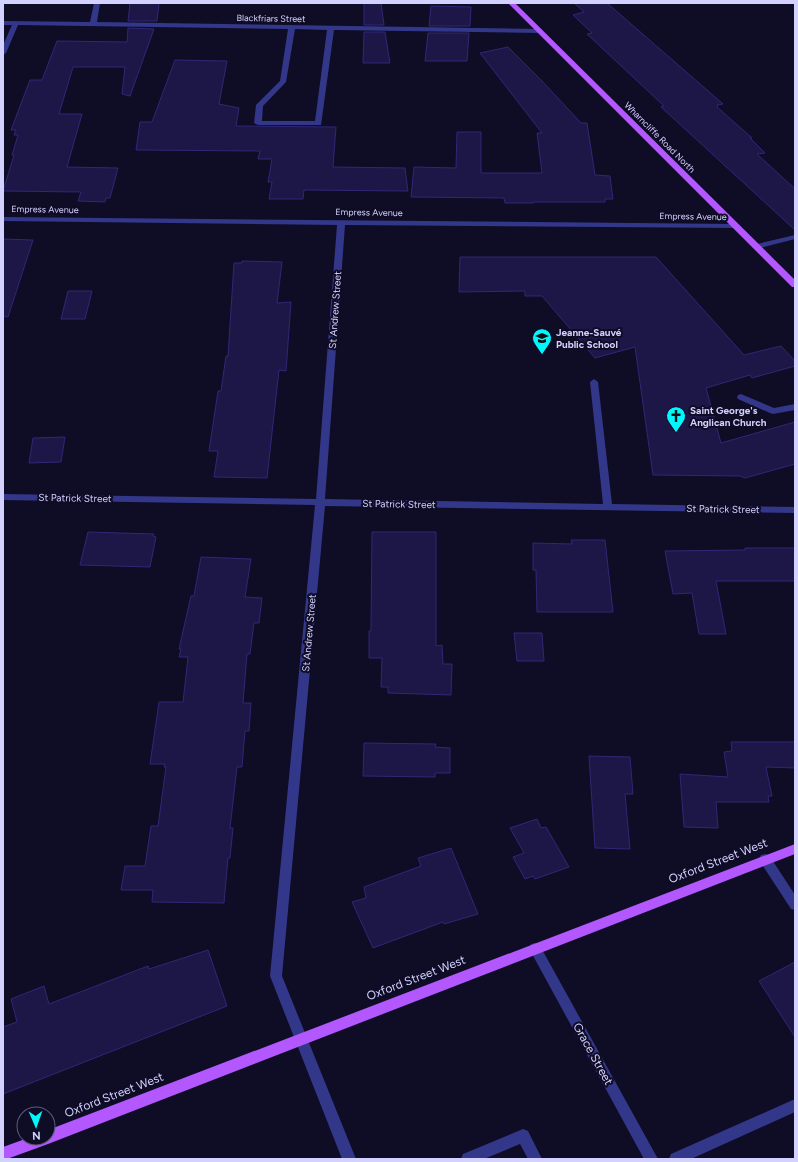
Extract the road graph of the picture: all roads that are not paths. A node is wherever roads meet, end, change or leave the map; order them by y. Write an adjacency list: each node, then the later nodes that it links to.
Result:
1 (97, 3): 5 (street)
2 (511, 3): 8 (main road, Wharncliffe Road North)
3 (3, 23): 4 (street, Blackfriars Street)
4 (16, 23): 5 (street, Blackfriars Street); 9 (street)
5 (93, 24): 6 (street, Blackfriars Street)
6 (292, 27): 7 (street, Blackfriars Street); 7 (street)
7 (331, 28): 8 (street, Blackfriars Street)
8 (539, 30): 12 (main road, Wharncliffe Road North)
9 (3, 53)
10 (3, 219): 11 (street, Empress Avenue)
11 (341, 222): 12 (street, Empress Avenue); 20 (street, St Andrew Street)
12 (735, 226): 14 (main road, Wharncliffe Road North)
13 (795, 237): 14 (street)
14 (756, 247): 15 (main road, Wharncliffe Road North)
15 (795, 285)
16 (594, 382): 21 (street)
17 (741, 397): 18 (street)
18 (795, 407)
19 (3, 497): 20 (street, St Patrick Street)
20 (321, 503): 21 (street, St Patrick Street); 27 (street, St Andrew Street)
21 (608, 507): 22 (street, St Patrick Street)
22 (795, 510)
23 (795, 849): 24 (main road, Oxford Street West)
24 (765, 859): 25 (street); 26 (main road, Oxford Street West)
25 (795, 905)
26 (535, 948): 27 (main road, Oxford Street West); 35 (street, Grace Street)
27 (300, 1039): 29 (main road, Oxford Street West); 32 (street, St Andrew Street)
28 (795, 1105): 36 (street)
29 (56, 1134)
30 (25, 1146): 31 (main road, Oxford Street West)
31 (3, 1154)
32 (349, 1159)
33 (468, 1159): 34 (street)
34 (535, 1159)
35 (651, 1159)
36 (676, 1159)

